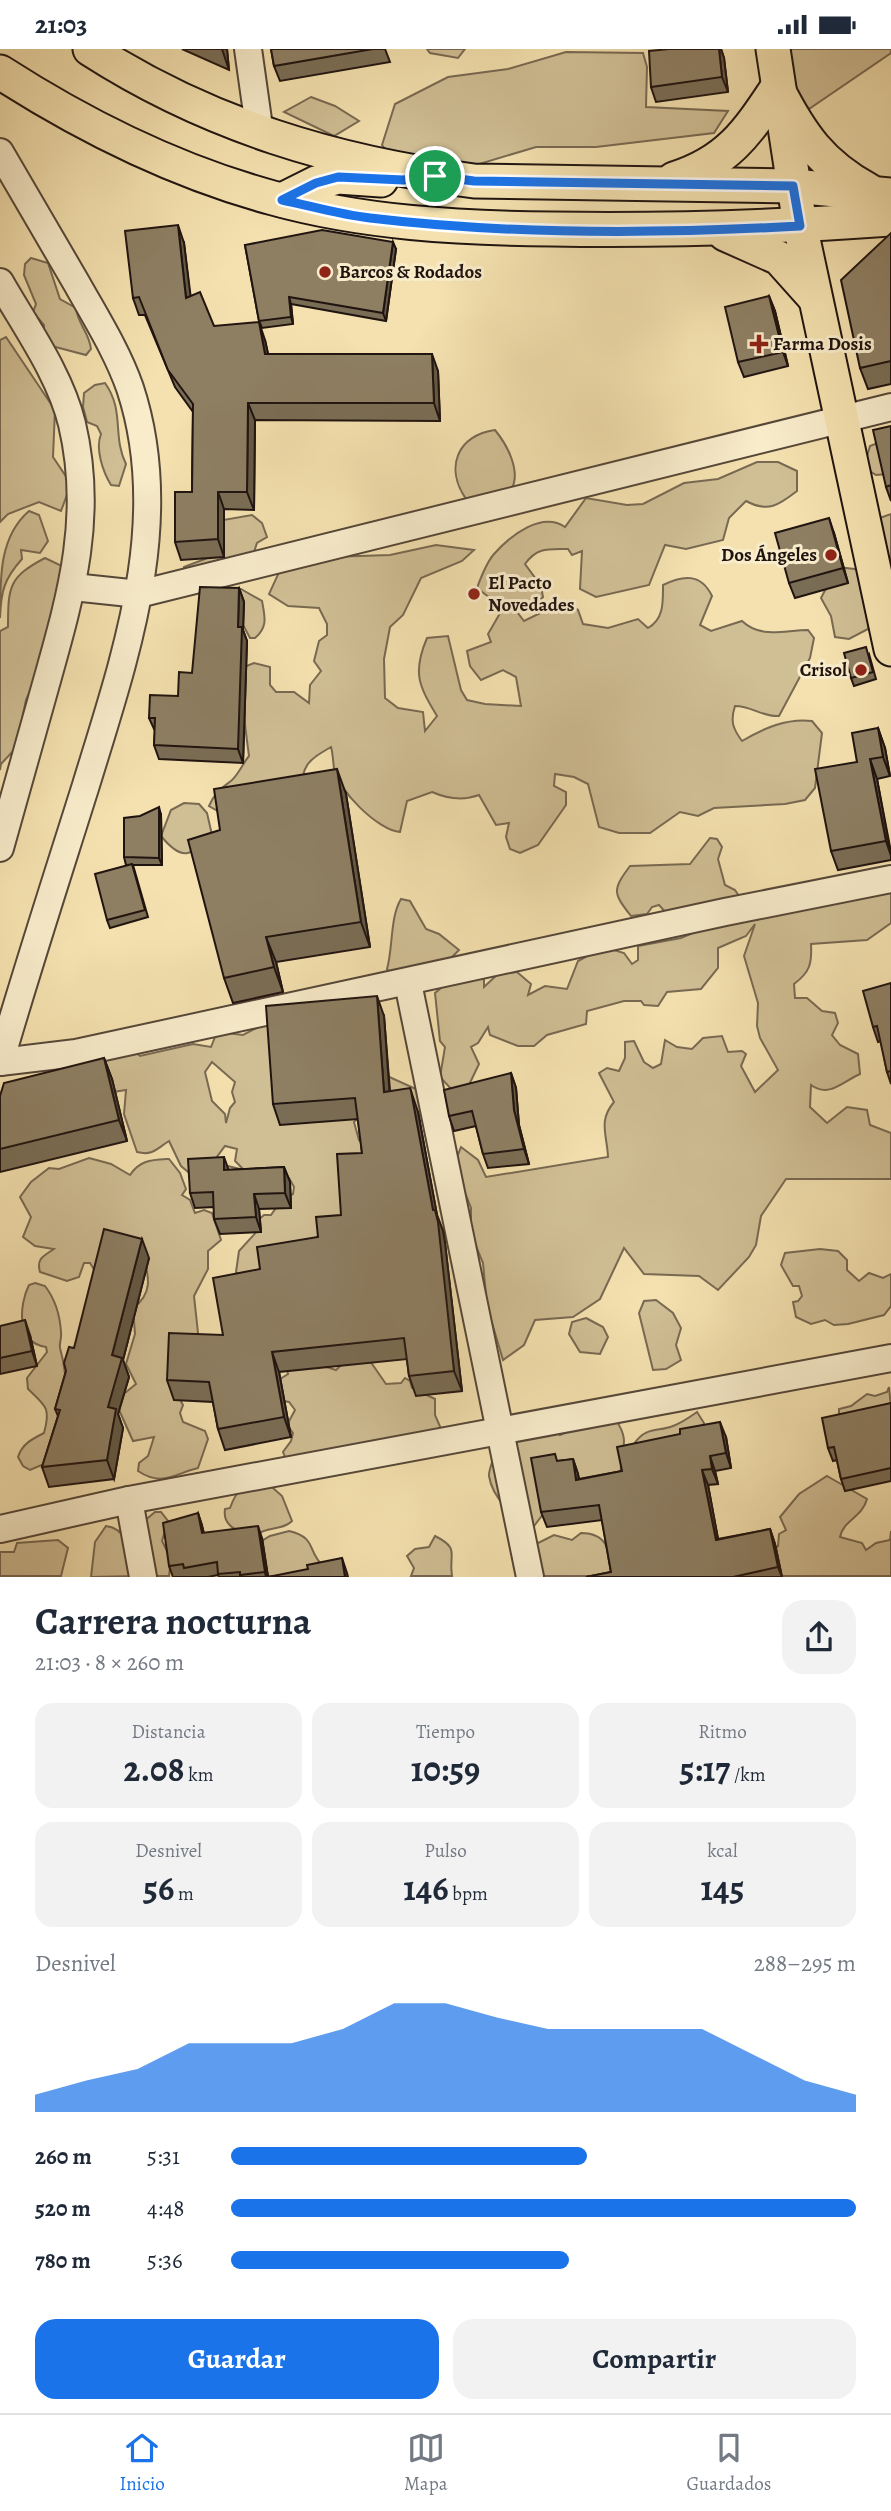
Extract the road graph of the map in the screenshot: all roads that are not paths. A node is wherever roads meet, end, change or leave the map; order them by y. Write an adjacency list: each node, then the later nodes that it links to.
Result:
1 (90, 49): 6 (main road)
2 (248, 49): 6 (street)
3 (773, 49): 5 (main road)
4 (0, 72): 12 (main road)
5 (777, 88): 9 (main road); 10 (main road); 11 (main road)
6 (260, 134): 8 (main road)
7 (0, 152): 21 (street)
8 (435, 176): 9 (main road); 12 (main road)
9 (655, 185): 10 (main road)
10 (793, 186): 11 (main road); 14 (main road)
11 (881, 194)
12 (282, 200): 15 (main road)
13 (891, 219): 14 (main road)
14 (800, 226): 15 (main road); 17 (main road)
15 (716, 231): 17 (main road)
16 (0, 282): 20 (street)
17 (816, 300): 19 (main road)
18 (891, 407): 19 (street)
19 (842, 421): 21 (street); 22 (main road)
20 (73, 587): 21 (street); 23 (street)
21 (139, 594): 26 (street)
22 (891, 649)
23 (0, 848)
24 (891, 879): 25 (street)
25 (408, 983): 26 (street); 28 (street)
26 (1, 1052)
27 (891, 1359): 28 (street)
28 (500, 1433): 29 (street); 32 (street)
29 (129, 1500): 30 (street); 31 (street)
30 (0, 1529)
31 (143, 1577)
32 (530, 1577)

